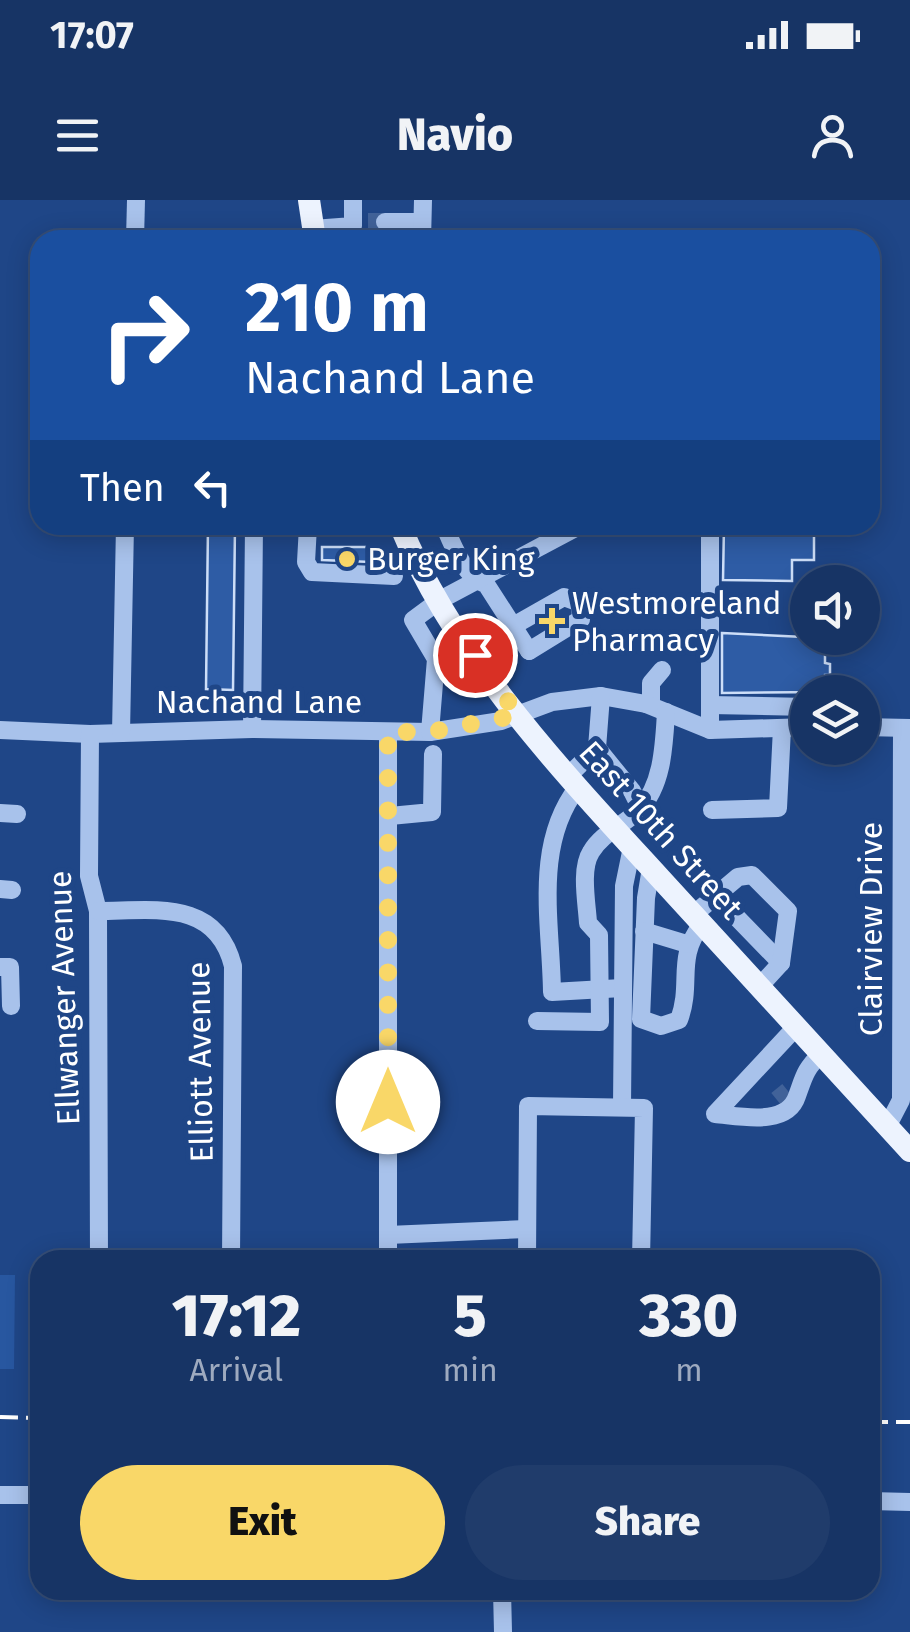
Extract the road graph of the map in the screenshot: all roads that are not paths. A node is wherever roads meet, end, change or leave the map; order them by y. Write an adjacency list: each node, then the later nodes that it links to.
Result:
1 (136, 200): 6 (street)
2 (310, 200): 7 (main road)
3 (354, 200): 5 (street)
4 (423, 200): 10 (street)
5 (369, 222): 8 (street); 9 (street)
6 (135, 230)
7 (314, 230)
8 (334, 230)
9 (416, 230)
10 (422, 230)
11 (125, 535): 40 (street)
12 (254, 535): 35 (street)
13 (308, 535): 18 (street)
14 (405, 535): 20 (main road, East 10th Street)
15 (450, 535): 19 (street)
16 (562, 535): 19 (street)
17 (710, 535): 27 (street)
18 (394, 576)
19 (476, 581): 20 (street); 22 (street)
20 (440, 600): 30 (main road, East 10th Street); 39 (street)
21 (594, 620): 23 (street)
22 (512, 626): 23 (street); 23 (street)
23 (529, 651)
24 (662, 670): 26 (street)
25 (601, 696): 26 (street, Nachand Lane); 30 (street, Nachand Lane); 42 (street)
26 (646, 704): 29 (street, Nachand Lane)
27 (710, 705): 28 (street); 37 (street)
28 (790, 707)
29 (666, 712): 37 (street, Nachand Lane); 45 (street)
30 (518, 715): 39 (street, Nachand Lane); 44 (main road, East 10th Street)
31 (880, 727): 34 (street)
32 (782, 728): 33 (street, Nachand Lane); 37 (street, Nachand Lane); 46 (street)
33 (790, 728)
34 (906, 728): 68 (street, Clairview Drive)
35 (252, 729): 38 (street, Nachand Lane); 40 (street, Nachand Lane)
36 (0, 730): 41 (street, Nachand Lane)
37 (710, 730)
38 (388, 732): 39 (street, Nachand Lane); 47 (street)
39 (430, 732)
40 (121, 733): 41 (street, Nachand Lane)
41 (90, 734): 52 (street, Ellwanger Avenue)
42 (597, 748): 44 (street); 45 (street)
43 (434, 754): 47 (street)
44 (573, 781): 48 (main road, East 10th Street); 60 (street)
45 (640, 809): 48 (street)
46 (712, 810)
47 (390, 816): 71 (street)
48 (614, 828): 49 (main road, East 10th Street); 60 (street)
49 (632, 847): 50 (main road, East 10th Street); 59 (street)
50 (651, 868): 53 (main road, East 10th Street); 54 (street)
51 (716, 896): 53 (street); 56 (street); 56 (street)
52 (98, 911): 72 (street, Ellwanger Avenue); 73 (street, Elliott Avenue)
53 (698, 919): 55 (street); 58 (main road, East 10th Street)
54 (644, 931): 55 (street); 55 (street)
55 (687, 944)
56 (780, 963): 58 (street)
57 (0, 967): 61 (street)
58 (759, 986): 63 (main road, East 10th Street)
59 (622, 988): 60 (street); 66 (street)
60 (602, 989): 62 (street)
61 (11, 1006)
62 (537, 1022)
63 (796, 1027): 64 (main road, East 10th Street); 67 (street)
64 (821, 1054): 65 (street); 68 (main road, East 10th Street)
65 (789, 1090): 67 (street); 67 (street)
66 (622, 1107): 70 (street); 76 (street)
67 (759, 1117)
68 (887, 1126): 69 (main road, East 10th Street)
69 (910, 1151)
70 (526, 1229): 71 (street); 75 (street)
71 (388, 1236): 74 (street)
72 (99, 1250)
73 (231, 1250)
74 (388, 1250)
75 (526, 1250)
76 (641, 1250)
77 (0, 1494): 78 (street)
78 (30, 1495)
79 (880, 1501): 80 (street)
80 (910, 1502)
81 (502, 1600): 82 (street)
82 (503, 1632)

